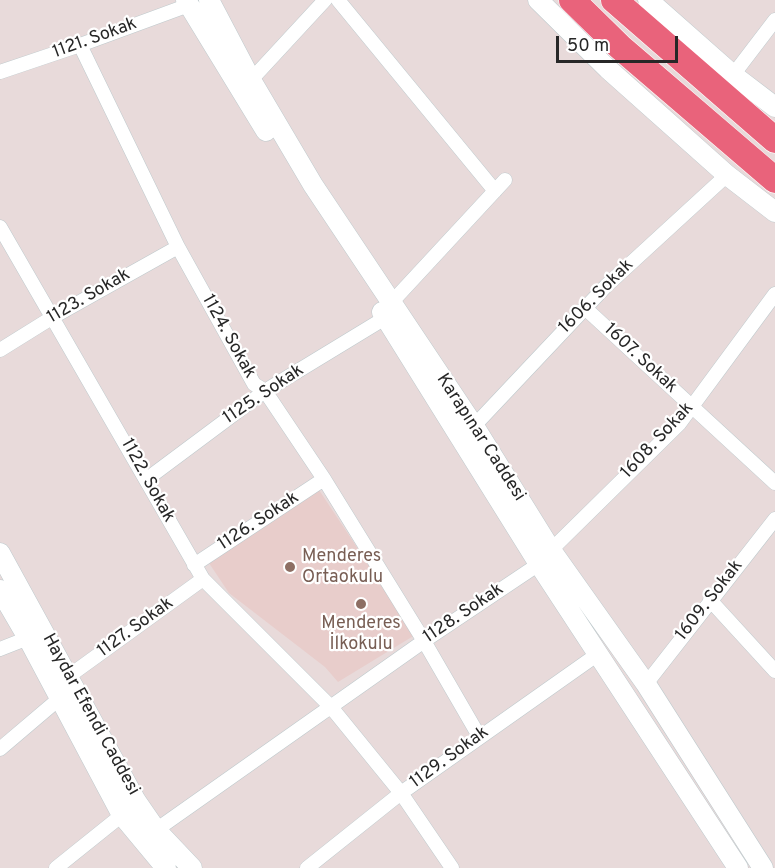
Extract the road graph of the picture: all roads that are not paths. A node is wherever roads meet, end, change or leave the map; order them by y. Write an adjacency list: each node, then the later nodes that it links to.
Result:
1 (209, 0): 13 (main road, Karapınar Caddesi)
2 (325, 0): 13 (street)
3 (338, 0): 19 (street)
4 (538, 0): 16 (main road)
5 (572, 0): 18 (highway)
6 (614, 0): 15 (highway)
7 (648, 0): 12 (main road)
8 (187, 2): 10 (street, 1121. Sokak); 25 (main road, Karapınar Caddesi)
9 (775, 20): 12 (street)
10 (80, 45): 11 (street, 1121. Sokak); 22 (street, 1124. Sokak)
11 (0, 72)
12 (733, 75): 14 (main road)
13 (251, 80): 25 (main road, Karapınar Caddesi)
14 (775, 108)
15 (775, 140)
16 (727, 175): 20 (main road); 24 (street, 1606. Sokak)
17 (505, 180): 19 (street, 1125. Sokak)
18 (775, 180)
19 (495, 191): 25 (street, 1125. Sokak)
20 (775, 212)
21 (0, 227): 26 (street, 1122. Sokak)
22 (178, 247): 26 (street, 1123. Sokak); 28 (street, 1124. Sokak)
23 (775, 294): 29 (street, 1608. Sokak)
24 (585, 308): 29 (street, 1607. Sokak); 30 (street, 1606. Sokak)
25 (388, 310): 28 (street, 1125. Sokak); 30 (main road, Karapınar Caddesi); 36 (main road, Karapınar Caddesi)
26 (53, 317): 27 (street, 1123. Sokak); 31 (street, 1122. Sokak)
27 (0, 350)
28 (265, 391): 31 (street, 1125. Sokak); 32 (street, 1124. Sokak)
29 (692, 407): 33 (street, 1607. Sokak); 36 (street, 1608. Sokak)
30 (474, 426): 36 (main road, Karapınar Caddesi)
31 (147, 479): 37 (street, 1122. Sokak)
32 (324, 479): 37 (street, 1126. Sokak); 42 (street, 1124. Sokak)
33 (775, 483)
34 (775, 519): 40 (street, 1609. Sokak)
35 (0, 553): 46 (main road, Haydar Efendi Caddesi)
36 (545, 557): 42 (street, 1128. Sokak); 44 (main road, Karapınar Caddesi); 47 (main road, Karapınar Caddesi)
37 (194, 565): 38 (street, 1122. Sokak)
38 (204, 579): 46 (street, 1127. Sokak); 49 (street, 1122. Sokak)
39 (0, 590): 41 (main road, Haydar Efendi Caddesi)
40 (710, 600): 45 (street); 47 (street, 1609. Sokak)
41 (28, 638): 43 (street); 48 (main road, Haydar Efendi Caddesi)
42 (424, 641): 49 (street, 1128. Sokak); 50 (street, 1124. Sokak)
43 (0, 649)
44 (598, 654): 50 (street, 1129. Sokak); 60 (main road, Karapınar Caddesi)
45 (775, 671)
46 (69, 676): 54 (main road, Haydar Efendi Caddesi)
47 (646, 684): 61 (main road, Karapınar Caddesi)
48 (60, 698): 51 (street); 53 (main road, Haydar Efendi Caddesi)
49 (331, 707): 52 (street); 54 (street, 1128. Sokak)
50 (479, 736): 52 (street, 1129. Sokak)
51 (0, 749)
52 (401, 793): 58 (street, 1129. Sokak); 59 (street)
53 (122, 815): 55 (street); 56 (main road, Haydar Efendi Caddesi)
54 (156, 830): 57 (main road, Haydar Efendi Caddesi)
55 (56, 868)
56 (166, 868)
57 (192, 868)
58 (307, 868)
59 (453, 868)
60 (738, 868)
61 (763, 868)

